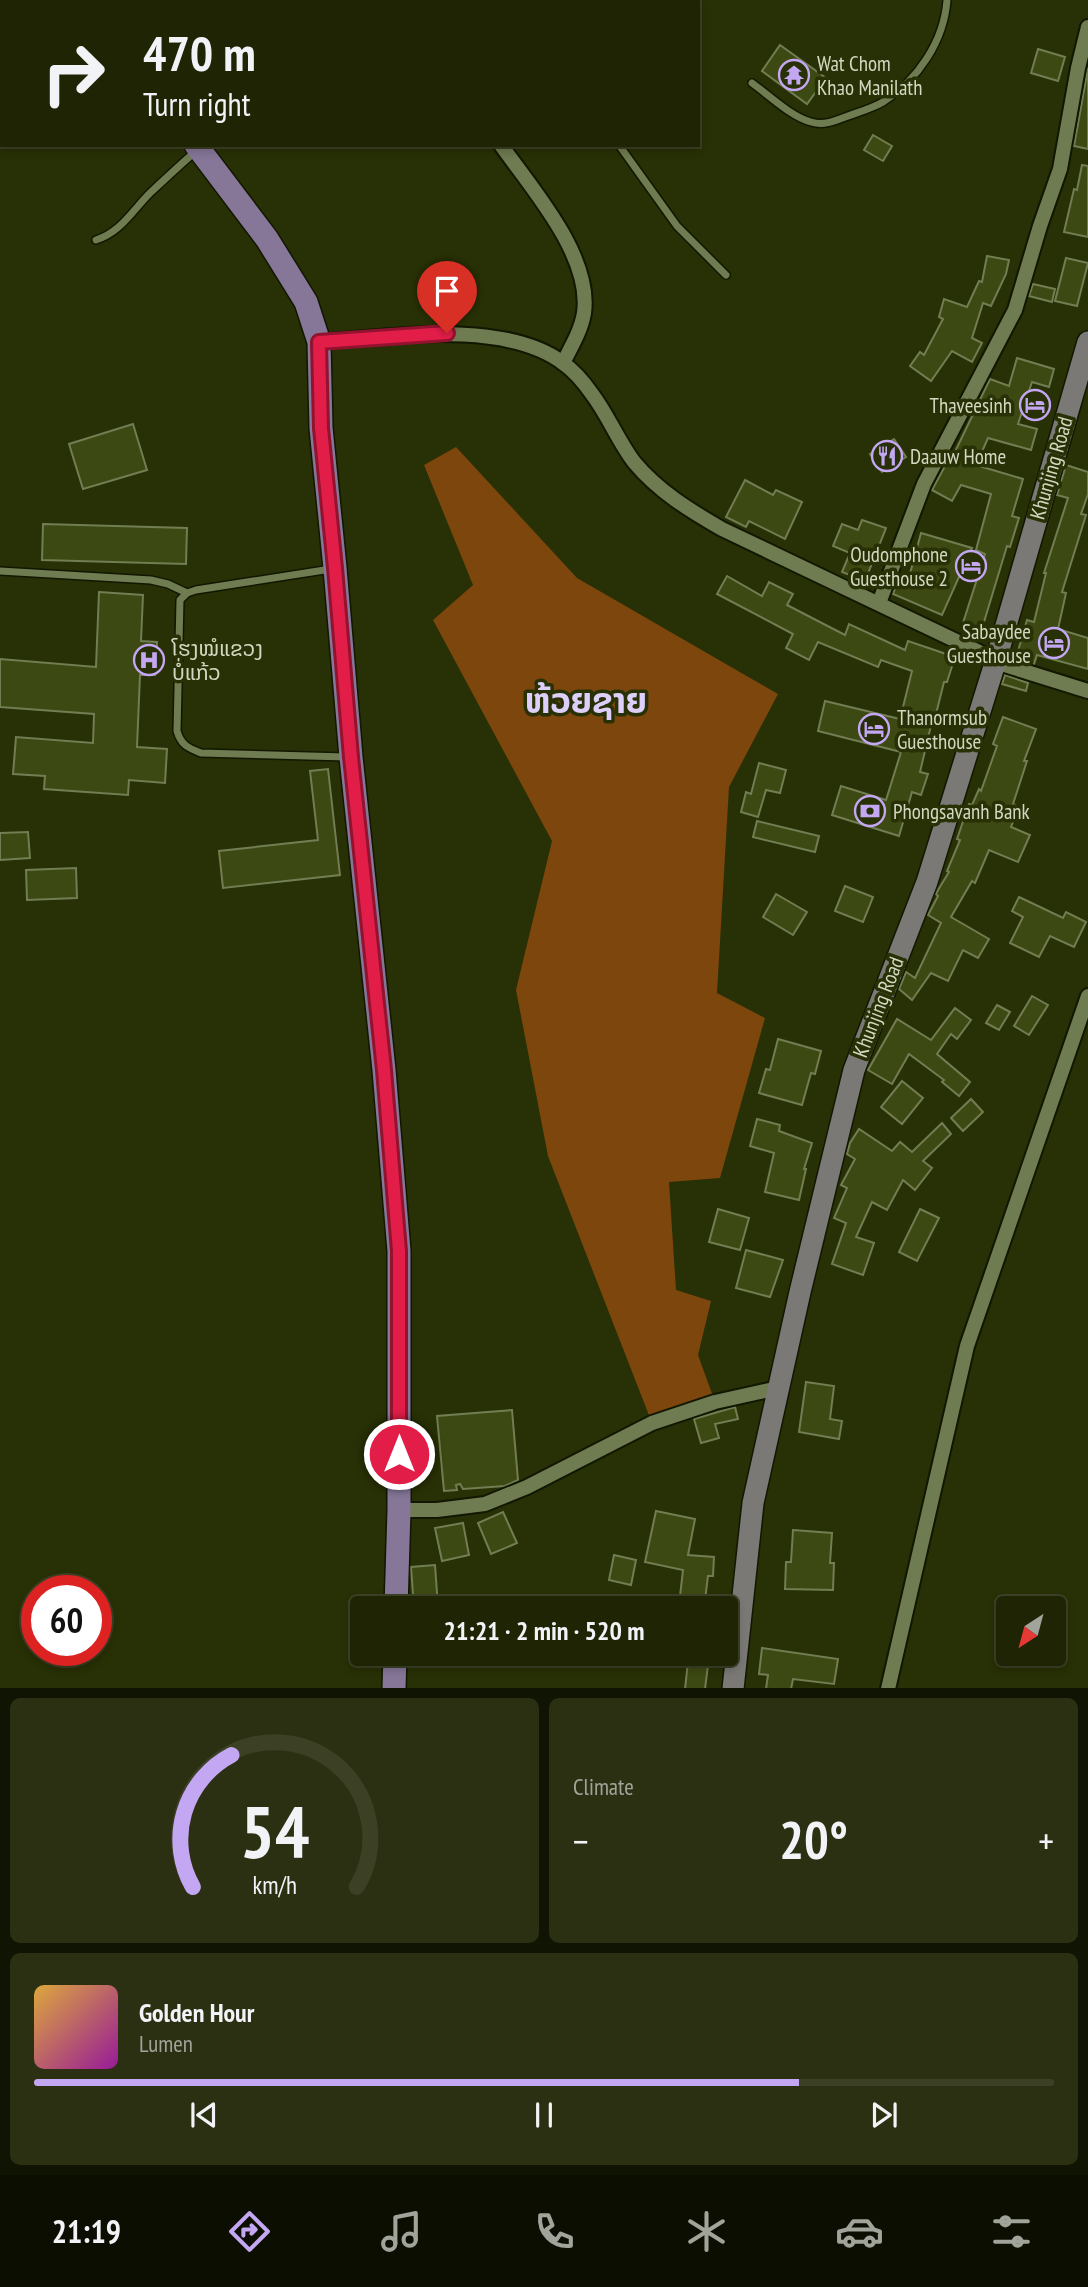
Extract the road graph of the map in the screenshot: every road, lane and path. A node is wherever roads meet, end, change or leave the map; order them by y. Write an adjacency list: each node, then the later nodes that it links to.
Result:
1 (947, 0): 3 (lane)
2 (1088, 27): 15 (street)
3 (752, 83)
4 (197, 147): 7 (lane); 10 (main road)
5 (502, 147): 11 (street)
6 (620, 147): 8 (lane)
7 (96, 240)
8 (726, 275)
9 (1088, 341): 16 (main road, Khunjing Road)
10 (319, 342): 11 (street); 12 (main road)
11 (563, 363): 15 (street)
12 (335, 568): 14 (lane); 18 (main road)
13 (0, 571): 14 (lane)
14 (187, 593): 18 (lane)
15 (879, 603): 16 (street)
16 (995, 661): 17 (street); 20 (main road, Khunjing Road)
17 (1088, 691)
18 (351, 757): 21 (main road)
19 (1088, 996): 26 (street)
20 (778, 1388): 21 (street); 25 (main road, Khunjing Road)
21 (399, 1510): 22 (main road)
22 (396, 1596)
23 (395, 1666): 24 (main road)
24 (394, 1688)
25 (733, 1688)
26 (888, 1688)

